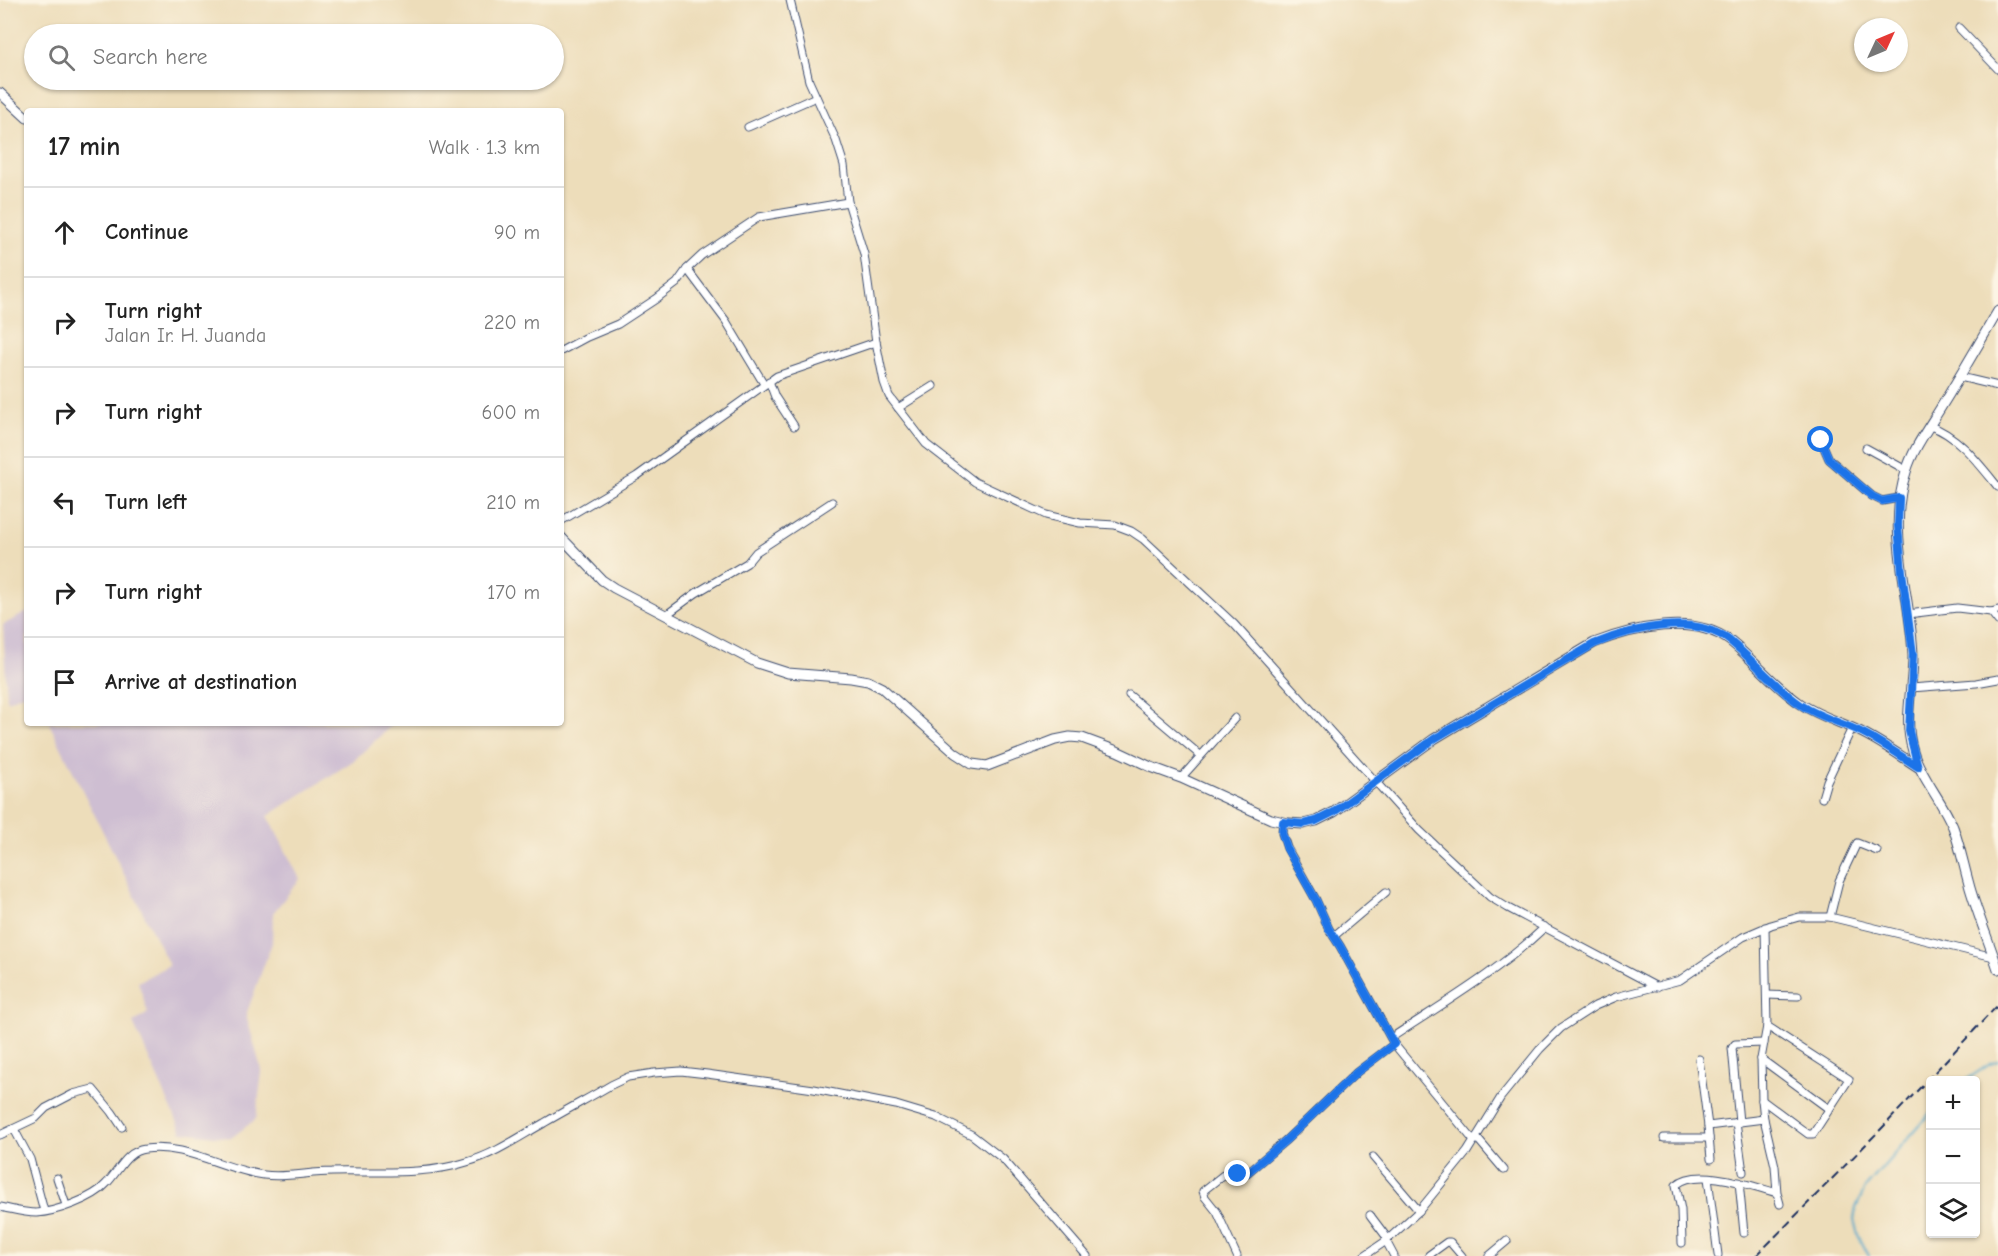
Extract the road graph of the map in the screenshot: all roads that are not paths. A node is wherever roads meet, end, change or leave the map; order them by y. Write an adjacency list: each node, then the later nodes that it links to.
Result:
1 (790, 0): 5 (street)
2 (1959, 28): 3 (street)
3 (1998, 69)
4 (0, 93): 6 (street)
5 (816, 97): 7 (street); 8 (street)
6 (24, 115)
7 (748, 127)
8 (849, 202): 9 (street); 11 (street)
9 (687, 268): 12 (street); 14 (street)
10 (1998, 310): 13 (street)
11 (876, 342): 14 (street); 17 (street)
12 (564, 350)
13 (1960, 377): 16 (street); 19 (street)
14 (766, 382): 18 (street); 26 (street)
15 (933, 386): 17 (street)
16 (1998, 386)
17 (898, 408): 40 (street)
18 (794, 426)
19 (1930, 426): 22 (street); 23 (street)
20 (1815, 434): 24 (street)
21 (1866, 448): 22 (street)
22 (1906, 470): 24 (street)
23 (1998, 487)
24 (1899, 498): 29 (street)
25 (831, 502): 30 (street)
26 (564, 519)
27 (564, 540): 30 (street)
28 (1995, 611): 29 (street); 31 (street)
29 (1908, 614): 33 (street)
30 (666, 615): 39 (street)
31 (1998, 621)
32 (1998, 679): 33 (street)
33 (1911, 688): 38 (street)
34 (1129, 695): 37 (street)
35 (1235, 718): 37 (street)
36 (1852, 728): 38 (street); 40 (street); 41 (street)
37 (1200, 755): 39 (street)
38 (1918, 767): 49 (street)
39 (1181, 778): 42 (street)
40 (1376, 782): 42 (street); 46 (street)
41 (1822, 798)
42 (1283, 822): 48 (street)
43 (1877, 851): 45 (street)
44 (1386, 892): 48 (street)
45 (1830, 917): 47 (street); 49 (street)
46 (1545, 927): 51 (street); 55 (street)
47 (1765, 927): 51 (street); 52 (street)
48 (1334, 936): 55 (street)
49 (1994, 957): 50 (street)
50 (1998, 969)
51 (1657, 987): 69 (street)
52 (1767, 995): 53 (street); 54 (street)
53 (1798, 996)
54 (1767, 1026): 56 (street); 60 (street)
55 (1393, 1041): 69 (street); 91 (street)
56 (1764, 1043): 58 (street); 62 (street)
57 (1699, 1059): 63 (street)
58 (1761, 1059): 59 (street); 60 (street)
59 (1762, 1100): 60 (street); 61 (street)
60 (1829, 1109)
61 (1764, 1119): 62 (street); 77 (street)
62 (1738, 1122): 63 (street); 73 (street)
63 (1708, 1126): 68 (street)
64 (122, 1127): 65 (street)
65 (14, 1130): 66 (street); 81 (street)
66 (0, 1135)
67 (1664, 1138): 68 (street)
68 (1708, 1138): 71 (street)
69 (1475, 1139): 72 (street); 82 (street)
70 (1374, 1157): 82 (street)
71 (1711, 1159)
72 (1504, 1170)
73 (1743, 1172)
74 (57, 1178): 79 (street)
75 (1708, 1178): 76 (street); 87 (street); 89 (street)
76 (1739, 1182): 77 (street); 84 (street)
77 (1777, 1193): 78 (street)
78 (1780, 1204)
79 (66, 1205): 81 (street); 90 (street)
80 (0, 1207): 81 (street)
81 (44, 1211)
82 (1419, 1211): 85 (street)
83 (1370, 1215): 85 (street)
84 (1744, 1233)
85 (1387, 1240): 92 (street); 93 (street)
86 (1508, 1241): 95 (street)
87 (1682, 1243)
88 (1429, 1255): 94 (street)
89 (1718, 1255)
90 (1087, 1256)
91 (1237, 1256)
92 (1364, 1256)
93 (1394, 1256)
94 (1462, 1256)
95 (1489, 1256)

